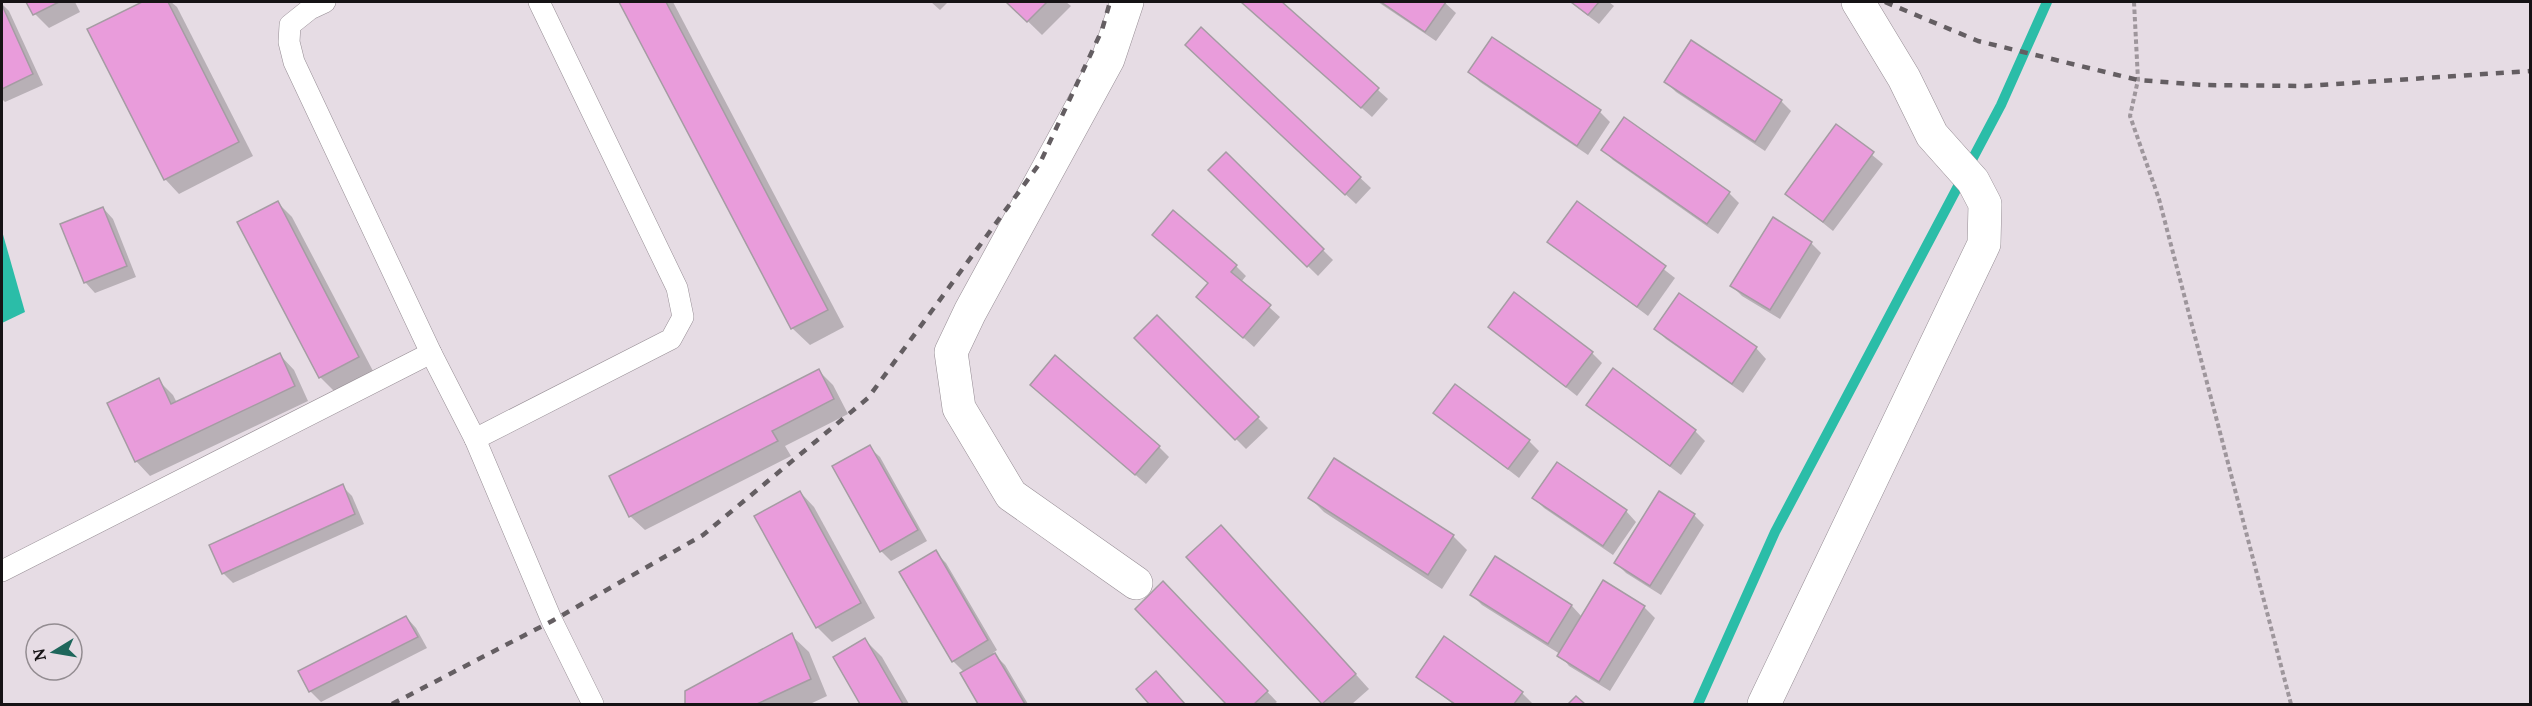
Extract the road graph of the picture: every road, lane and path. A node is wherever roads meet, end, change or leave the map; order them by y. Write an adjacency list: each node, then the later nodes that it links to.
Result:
1 (325, 2): 6 (lane)
2 (539, 2): 7 (lane)
3 (1127, 2): 9 (street)
4 (1858, 2): 11 (street)
5 (2134, 2): 12 (path)
6 (431, 353): 7 (lane); 8 (lane)
7 (475, 439): 10 (lane)
8 (2, 572)
9 (1136, 583)
10 (594, 705)
11 (1764, 705)
12 (2291, 705)

